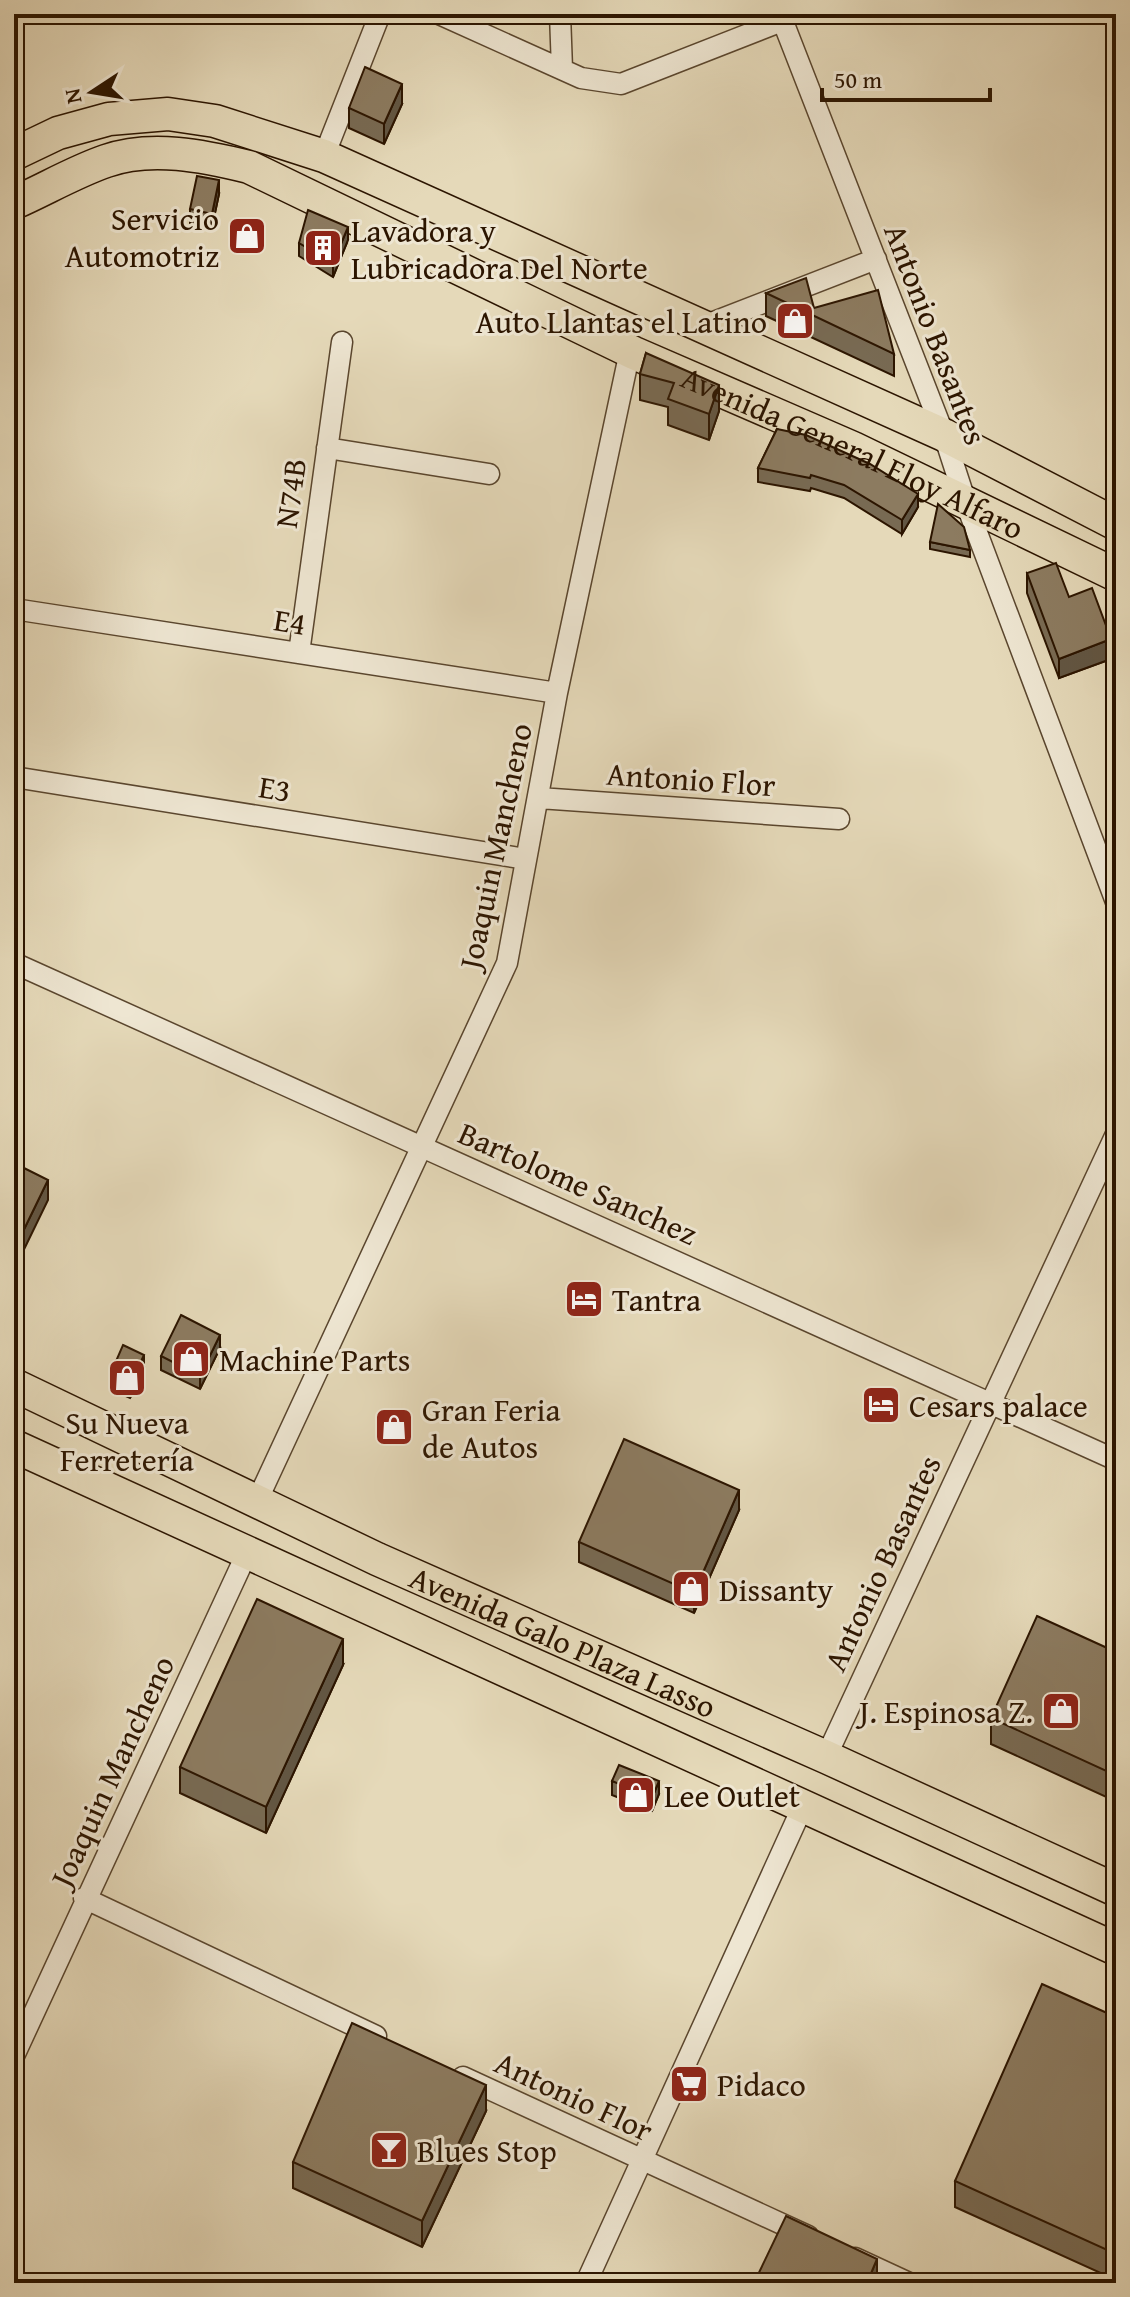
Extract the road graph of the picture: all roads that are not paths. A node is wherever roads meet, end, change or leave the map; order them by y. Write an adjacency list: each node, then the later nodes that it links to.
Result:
1 (380, 14): 7 (street)
2 (439, 14): 5 (street)
3 (560, 14): 5 (street)
4 (781, 17): 5 (street); 9 (street, Antonio Basantes)
5 (562, 69)
6 (14, 154): 7 (main road, Avenida General Eloy Alfaro)
7 (324, 156): 10 (main road, Avenida General Eloy Alfaro)
8 (14, 203): 12 (main road, Avenida General Eloy Alfaro)
9 (876, 259): 10 (street); 13 (street, Antonio Basantes)
10 (706, 325): 13 (main road, Avenida General Eloy Alfaro)
11 (342, 342): 14 (street, N74B)
12 (630, 351): 16 (main road, Avenida General Eloy Alfaro); 21 (street, Joaquin Mancheno)
13 (944, 435): 16 (street, Antonio Basantes); 17 (main road, Avenida General Eloy Alfaro)
14 (327, 448): 15 (street); 20 (street, N74B)
15 (489, 474)
16 (967, 506): 18 (main road, Avenida General Eloy Alfaro); 26 (street, Antonio Basantes)
17 (1116, 524)
18 (1116, 575)
19 (14, 609): 20 (street, E4)
20 (299, 653): 21 (street, E4)
21 (557, 693): 23 (street, Joaquin Mancheno)
22 (14, 777): 25 (street, E3)
23 (539, 798): 24 (street, Antonio Flor); 25 (street, Joaquin Mancheno)
24 (839, 819)
25 (526, 859): 29 (street, Joaquin Mancheno)
26 (1116, 902)
27 (14, 963): 29 (street, Bartolome Sanchez)
28 (1116, 1134): 31 (street, Antonio Basantes)
29 (424, 1145): 31 (street, Bartolome Sanchez); 34 (street, Joaquin Mancheno)
30 (14, 1385): 34 (main road, Avenida Galo Plaza Lasso)
31 (990, 1403): 33 (street, Bartolome Sanchez); 36 (street, Antonio Basantes)
32 (14, 1446): 35 (main road, Avenida Galo Plaza Lasso)
33 (1116, 1460)
34 (257, 1501): 36 (main road, Avenida Galo Plaza Lasso)
35 (246, 1555): 37 (main road, Avenida Galo Plaza Lasso); 39 (street, Joaquin Mancheno)
36 (826, 1757): 38 (main road, Avenida Galo Plaza Lasso)
37 (802, 1808): 40 (main road, Avenida Galo Plaza Lasso); 44 (street)
38 (1116, 1890)
39 (84, 1898): 41 (street); 42 (street, Joaquin Mancheno)
40 (1116, 1949)
41 (399, 2046)
42 (14, 2056)
43 (442, 2067): 44 (street, Antonio Flor)
44 (642, 2161): 45 (street); 46 (street, Antonio Flor)
45 (586, 2283)
46 (909, 2283)

